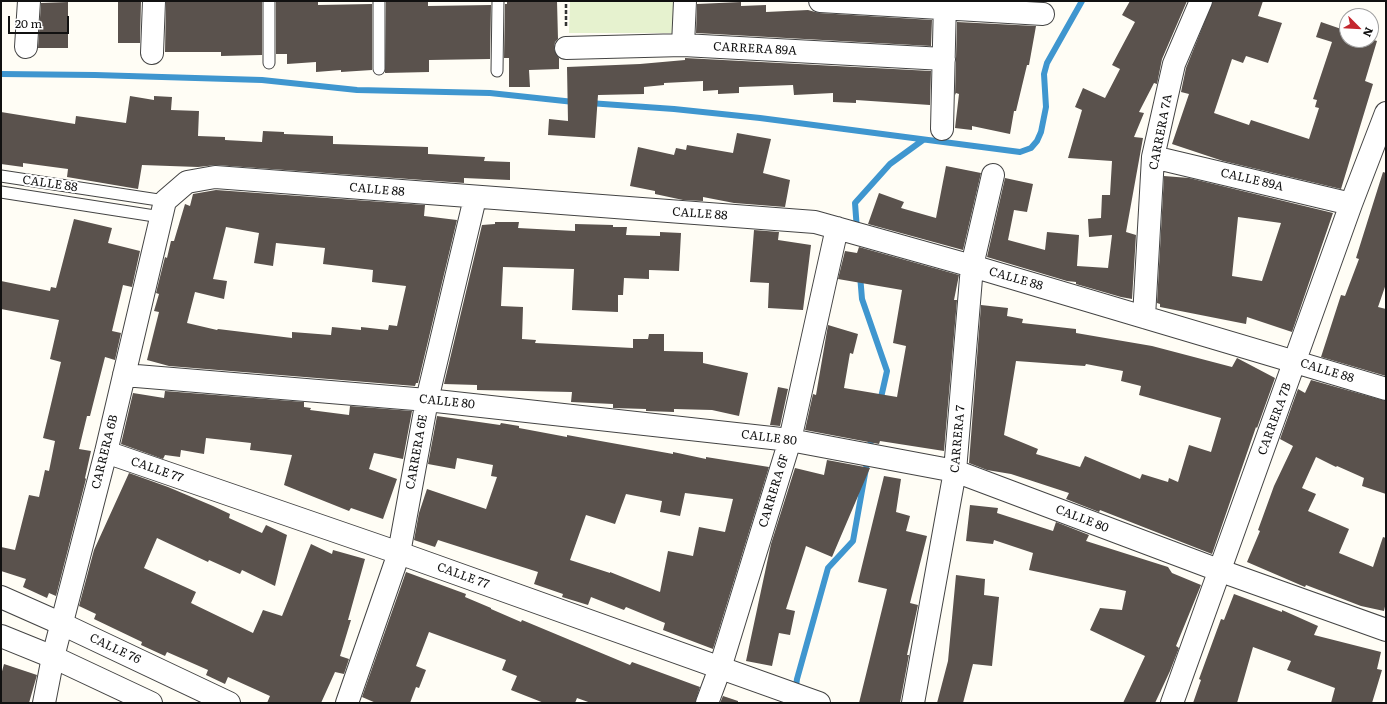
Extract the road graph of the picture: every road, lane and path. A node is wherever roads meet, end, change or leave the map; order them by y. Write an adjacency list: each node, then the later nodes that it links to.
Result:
1 (29, 1): 13 (street)
2 (154, 1): 15 (street)
3 (269, 1): 17 (lane)
4 (379, 1): 18 (lane)
5 (498, 1): 19 (lane)
6 (566, 1): 14 (path)
7 (684, 1): 12 (street)
8 (820, 1): 10 (street)
9 (1201, 1): 22 (street, CARRERA 7A)
10 (945, 4): 11 (street); 16 (street)
11 (1043, 14)
12 (684, 45): 14 (street, CARRERA 89A); 16 (street, CARRERA 89A)
13 (26, 47)
14 (566, 48)
15 (152, 53)
16 (944, 59): 21 (street)
17 (269, 64)
18 (379, 70)
19 (497, 71)
20 (1386, 113): 27 (street, CARRERA 7B)
21 (942, 129)
22 (1153, 157): 27 (street, CALLE 89A); 31 (street, CARRERA 7A)
23 (993, 174): 30 (street, CARRERA 7)
24 (1, 176): 28 (lane, CALLE 88)
25 (1, 192): 28 (lane, CALLE 88)
26 (475, 198): 28 (street, CALLE 88); 29 (street, CALLE 88); 35 (street, CARRERA 6E)
27 (1351, 204): 32 (street, CARRERA 7B)
28 (163, 209): 33 (street, CARRERA 6B)
29 (837, 228): 30 (street, CALLE 88); 36 (street, CARRERA 6F)
30 (972, 266): 31 (street, CALLE 88); 38 (street, CARRERA 7)
31 (1144, 317): 32 (street, CALLE 88)
32 (1296, 361): 34 (street, CALLE 88); 40 (street, CARRERA 7B)
33 (124, 375): 35 (street, CALLE 80); 37 (street, CARRERA 6B)
34 (1386, 389)
35 (427, 400): 36 (street, CALLE 80); 39 (street, CARRERA 6E)
36 (790, 440): 38 (street, CALLE 80); 46 (street, CARRERA 6F)
37 (106, 452): 39 (street, CALLE 77); 42 (street, CARRERA 6B)
38 (956, 471): 40 (street, CALLE 80); 53 (street, CARRERA 7)
39 (399, 553): 46 (street, CALLE 77); 51 (street, CARRERA 6E)
40 (1221, 571): 43 (street, CALLE 80); 54 (street, CARRERA 7B)
41 (1, 597): 42 (street, CALLE 76)
42 (62, 624): 45 (street, CARRERA 6B); 50 (street, CALLE 76)
43 (1386, 630)
44 (1, 636): 45 (street)
45 (53, 657): 48 (street, CARRERA 6B); 49 (street)
46 (720, 668): 47 (street, CALLE 77); 52 (street, CARRERA 6F)
47 (803, 697)
48 (44, 703)
49 (151, 703)
50 (229, 703)
51 (347, 703)
52 (706, 703)
53 (913, 703)
54 (1172, 703)

